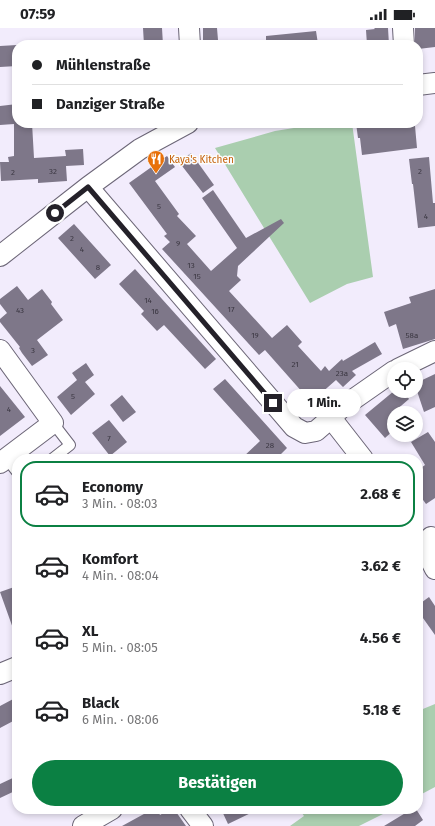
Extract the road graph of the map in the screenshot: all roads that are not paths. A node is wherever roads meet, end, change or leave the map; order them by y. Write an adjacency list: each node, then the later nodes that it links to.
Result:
1 (189, 28): 3 (street)
2 (402, 28): 4 (street)
3 (190, 40)
4 (403, 40)
5 (435, 83): 6 (street)
6 (423, 84)
7 (179, 128): 8 (street)
8 (88, 187): 9 (street); 14 (street)
9 (0, 256)
10 (0, 350): 15 (street)
11 (435, 351): 12 (street)
12 (412, 362)
13 (387, 376): 14 (street)
14 (331, 418): 18 (street)
15 (53, 423): 16 (street); 17 (lane)
16 (19, 454)
17 (58, 454)
18 (359, 454)
19 (428, 535): 20 (street)
20 (435, 569)
21 (12, 669): 22 (street)
22 (0, 674)
23 (103, 814): 25 (street)
24 (194, 814): 26 (street)
25 (83, 826)
26 (203, 826)

